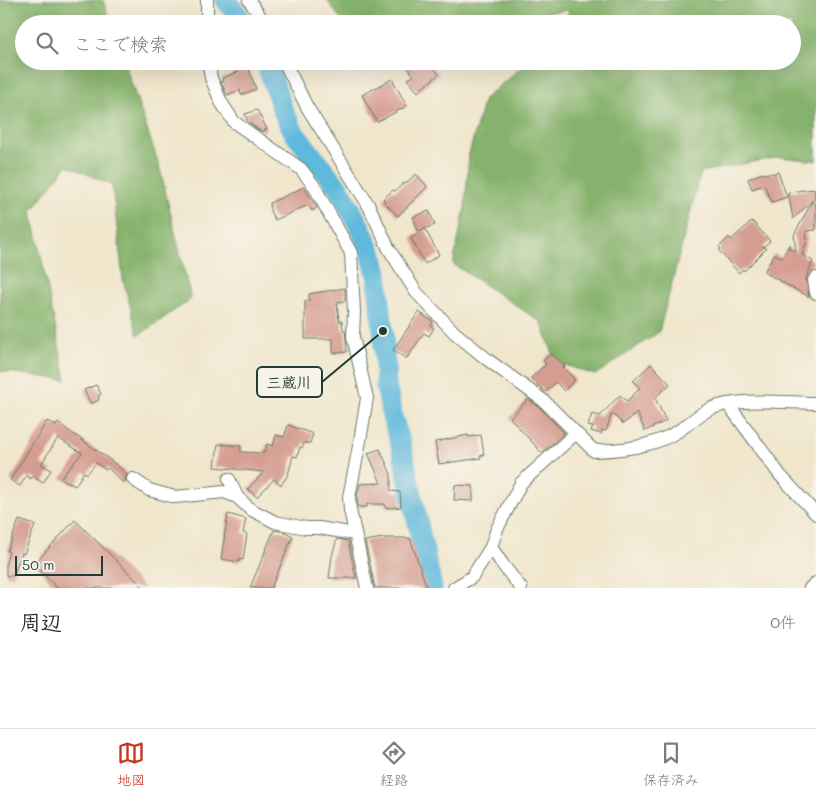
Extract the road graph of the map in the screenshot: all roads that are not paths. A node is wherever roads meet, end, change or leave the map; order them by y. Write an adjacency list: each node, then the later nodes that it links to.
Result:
1 (207, 0): 3 (street)
2 (249, 0): 4 (street)
3 (207, 15)
4 (259, 15)
5 (210, 70): 16 (street)
6 (288, 70): 11 (street)
7 (816, 278): 8 (street)
8 (816, 294)
9 (816, 403): 10 (street)
10 (728, 404): 11 (street); 15 (street)
11 (576, 433): 17 (street)
12 (133, 479): 14 (street)
13 (229, 479): 14 (street)
14 (237, 497): 16 (street)
15 (816, 514)
16 (355, 534): 20 (street)
17 (491, 547): 19 (street); 21 (street)
18 (816, 583): 22 (street)
19 (455, 587)
20 (367, 588)
21 (521, 588)
22 (810, 588)

